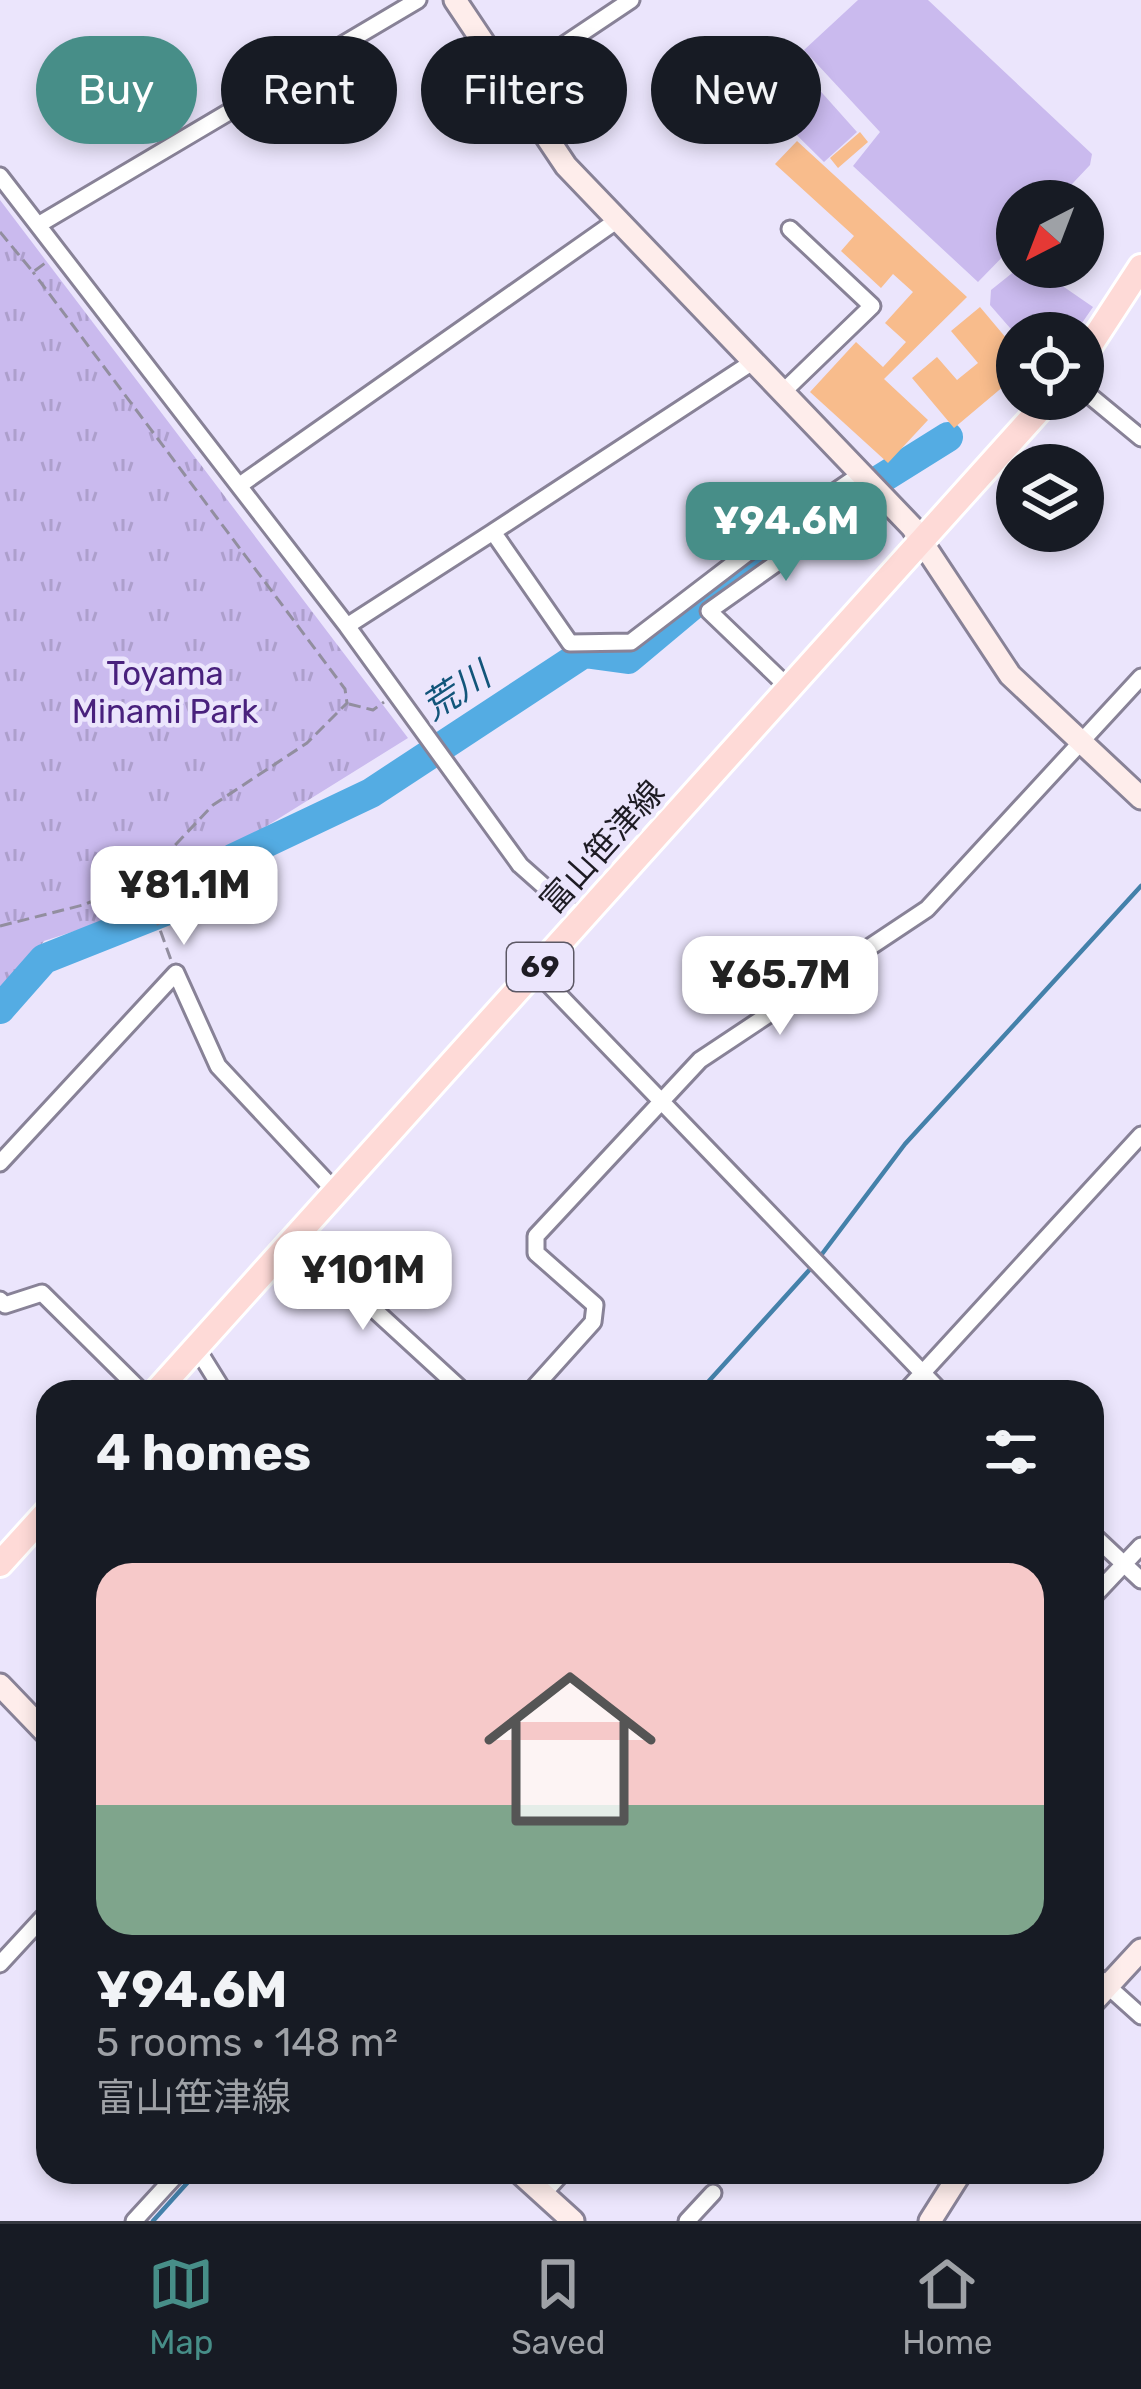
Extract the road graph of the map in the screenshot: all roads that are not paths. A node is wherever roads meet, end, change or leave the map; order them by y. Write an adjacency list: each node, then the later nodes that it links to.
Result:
1 (418, 0): 9 (street)
2 (455, 0): 4 (street)
3 (631, 0): 5 (street)
4 (479, 36)
5 (577, 36)
6 (552, 144): 8 (street)
7 (0, 176): 9 (street)
8 (616, 220): 13 (street); 19 (street)
9 (38, 225): 19 (street)
10 (790, 229): 14 (street)
11 (1141, 267): 12 (main road)
12 (1104, 324)
13 (754, 361): 14 (street); 21 (street)
14 (784, 392): 18 (street)
15 (1104, 407): 17 (street)
16 (1030, 420): 22 (main road, 富山笹津線 / 69)
17 (1141, 438)
18 (861, 474): 20 (street); 21 (street)
19 (240, 485): 23 (street)
20 (878, 491): 22 (street); 25 (street)
21 (494, 532): 23 (street)
22 (923, 542): 25 (main road, 富山笹津線 / 69); 26 (street)
23 (347, 626): 28 (street)
24 (1141, 677): 26 (street)
25 (788, 687): 28 (main road, 富山笹津線 / 69)
26 (1082, 742): 27 (street); 30 (street)
27 (1141, 798)
28 (582, 920): 29 (main road, 富山笹津線 / 69)
29 (536, 970): 30 (street); 33 (main road, 富山笹津線 / 69)
30 (662, 1099): 37 (street); 42 (street)
31 (1141, 1136): 37 (street)
32 (0, 1163): 33 (street)
33 (336, 1192): 34 (main road, 富山笹津線 / 69)
34 (295, 1237): 36 (main road, 富山笹津線 / 69); 41 (street)
35 (0, 1300): 38 (street)
36 (196, 1348): 39 (main road, 富山笹津線 / 69); 40 (street)
37 (922, 1373): 43 (street); 44 (street)
38 (130, 1380)
39 (167, 1380)
40 (216, 1380)
41 (451, 1380)
42 (541, 1380)
43 (916, 1380)
44 (929, 1380)
45 (36, 1524): 48 (main road)
46 (1104, 1545): 49 (street)
47 (1141, 1546): 49 (street)
48 (0, 1564)
49 (1124, 1564): 50 (street); 51 (street)
50 (1141, 1580)
51 (1104, 1585)
52 (0, 1685): 53 (street)
53 (36, 1723)
54 (36, 1925): 56 (street)
55 (1141, 1950): 57 (street)
56 (0, 1964)
57 (1104, 1981)
58 (1104, 1992): 59 (street)
59 (1141, 2016)
60 (168, 2184): 66 (street)
61 (532, 2184): 65 (street)
62 (552, 2184): 65 (street)
63 (953, 2184): 69 (street)
64 (713, 2193): 68 (street)
65 (543, 2194): 67 (street)
66 (134, 2221)
67 (573, 2221)
68 (687, 2221)
69 (930, 2221)

